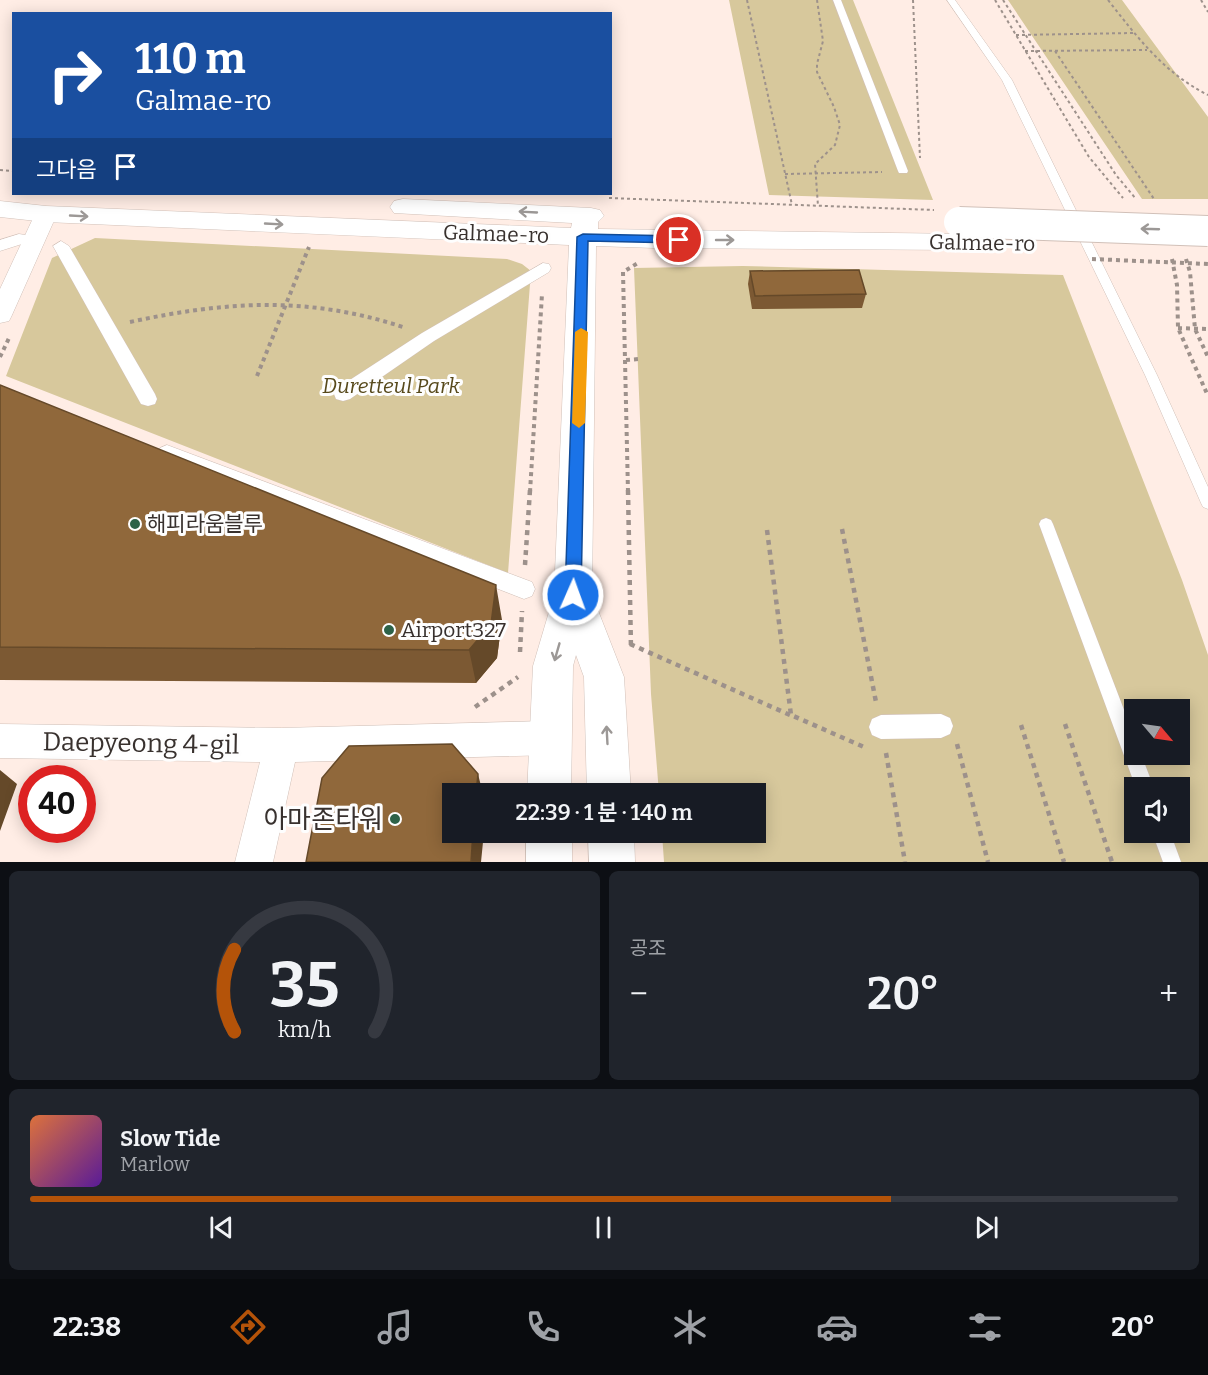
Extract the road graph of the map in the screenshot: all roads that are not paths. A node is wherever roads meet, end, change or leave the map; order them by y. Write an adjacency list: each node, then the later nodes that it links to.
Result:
1 (837, 0): 3 (lane)
2 (951, 0): 19 (lane)
3 (903, 171)
4 (95, 195): 8 (street, Galmae-ro, one-way to 4)
5 (0, 209): 6 (street, Galmae-ro)
6 (46, 214): 8 (street, Galmae-ro, one-way to 8); 15 (street)
7 (956, 225): 8 (street, Galmae-ro); 9 (street, Galmae-ro, one-way to 7, bridge); 13 (street, Galmae-ro)
8 (584, 226): 22 (street)
9 (1208, 231)
10 (19, 239): 11 (street)
11 (0, 246)
12 (61, 246): 17 (street)
13 (1196, 253)
14 (543, 268): 16 (street)
15 (0, 315)
16 (344, 394)
17 (148, 399)
18 (148, 446): 21 (street)
19 (1208, 503)
20 (1046, 524): 28 (lane)
21 (524, 589)
22 (573, 595): 25 (street, one-way to 25); 30 (street, one-way to 22)
23 (881, 727): 24 (street)
24 (948, 732)
25 (549, 738): 27 (street, Daepyeong 4-gil); 29 (street)
26 (0, 741): 27 (street, Daepyeong 4-gil)
27 (281, 745): 34 (street)
28 (1141, 777)
29 (549, 783)
30 (609, 783)
31 (549, 843): 35 (street)
32 (611, 843): 36 (street)
33 (1165, 843): 37 (lane)
34 (254, 862)
35 (549, 862)
36 (612, 862)
37 (1172, 862)

